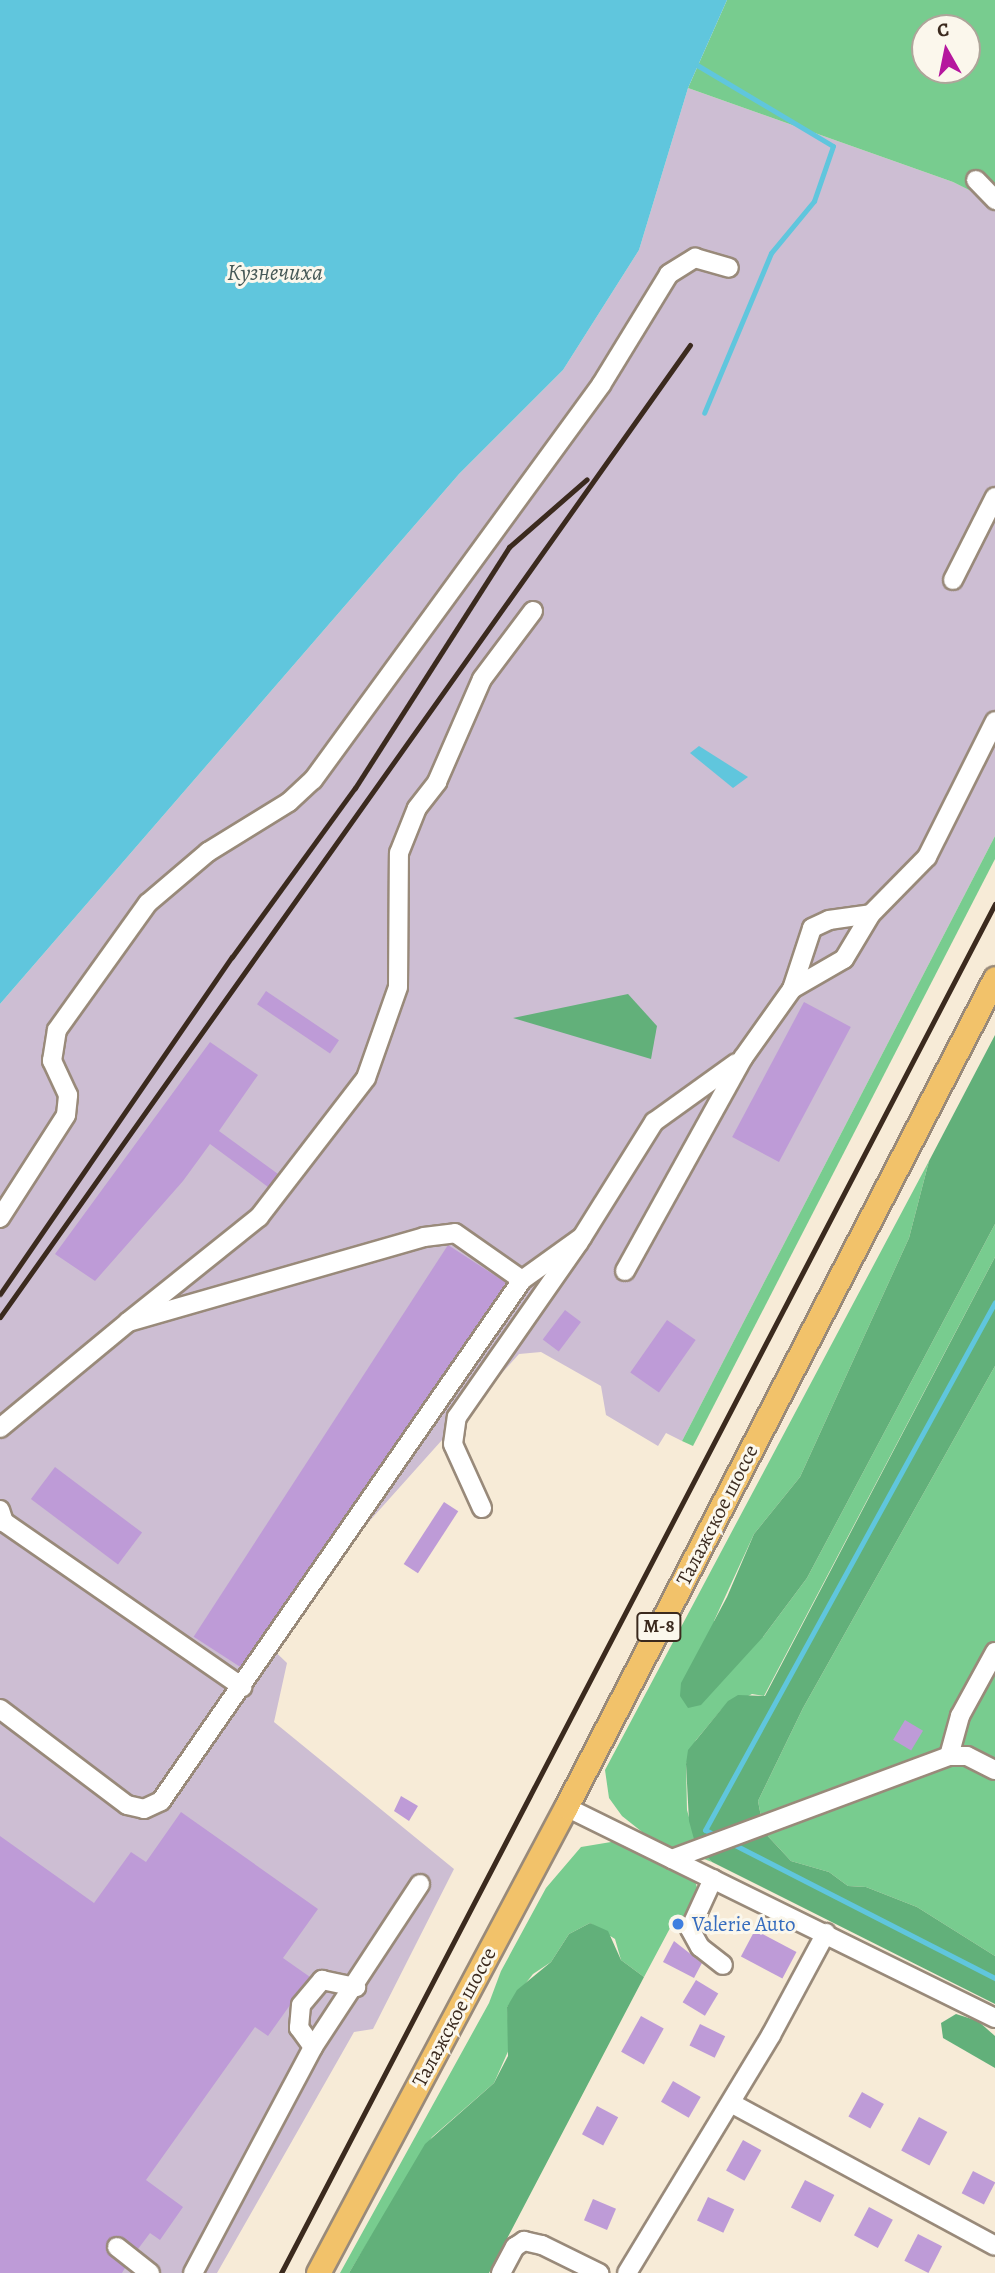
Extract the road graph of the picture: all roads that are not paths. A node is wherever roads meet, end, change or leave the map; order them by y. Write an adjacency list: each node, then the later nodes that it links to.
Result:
1 (976, 180): 2 (lane)
2 (995, 200)
3 (729, 268): 12 (lane)
4 (995, 497): 5 (lane)
5 (953, 580)
6 (533, 611): 16 (lane)
7 (995, 721): 8 (lane)
8 (872, 914): 10 (lane); 10 (lane)
9 (995, 978): 25 (main road, Талажское шоссе / М-8)
10 (792, 989): 11 (lane)
11 (743, 1058): 13 (lane); 14 (lane)
12 (0, 1218)
13 (582, 1237): 15 (lane); 18 (lane)
14 (625, 1271)
15 (522, 1280): 16 (lane); 21 (lane)
16 (128, 1322): 17 (lane)
17 (0, 1427)
18 (482, 1508)
19 (1, 1520): 21 (lane)
20 (995, 1652): 23 (lane)
21 (242, 1688): 22 (lane)
22 (0, 1709)
23 (949, 1756): 24 (lane); 26 (lane)
24 (995, 1770)
25 (566, 1807): 26 (lane); 39 (main road, Талажское шоссе / М-8)
26 (672, 1859): 27 (lane)
27 (713, 1879): 29 (lane); 30 (lane)
28 (420, 1884): 31 (lane)
29 (826, 1933): 32 (lane); 34 (lane)
30 (723, 1965)
31 (356, 1987): 33 (lane); 33 (lane)
32 (995, 2018)
33 (313, 2047): 38 (lane)
34 (731, 2103): 35 (lane); 42 (lane)
35 (995, 2246)
36 (117, 2247): 37 (lane)
37 (150, 2273)
38 (193, 2273)
39 (318, 2273)
40 (501, 2273): 41 (lane)
41 (599, 2273)
42 (627, 2273)

